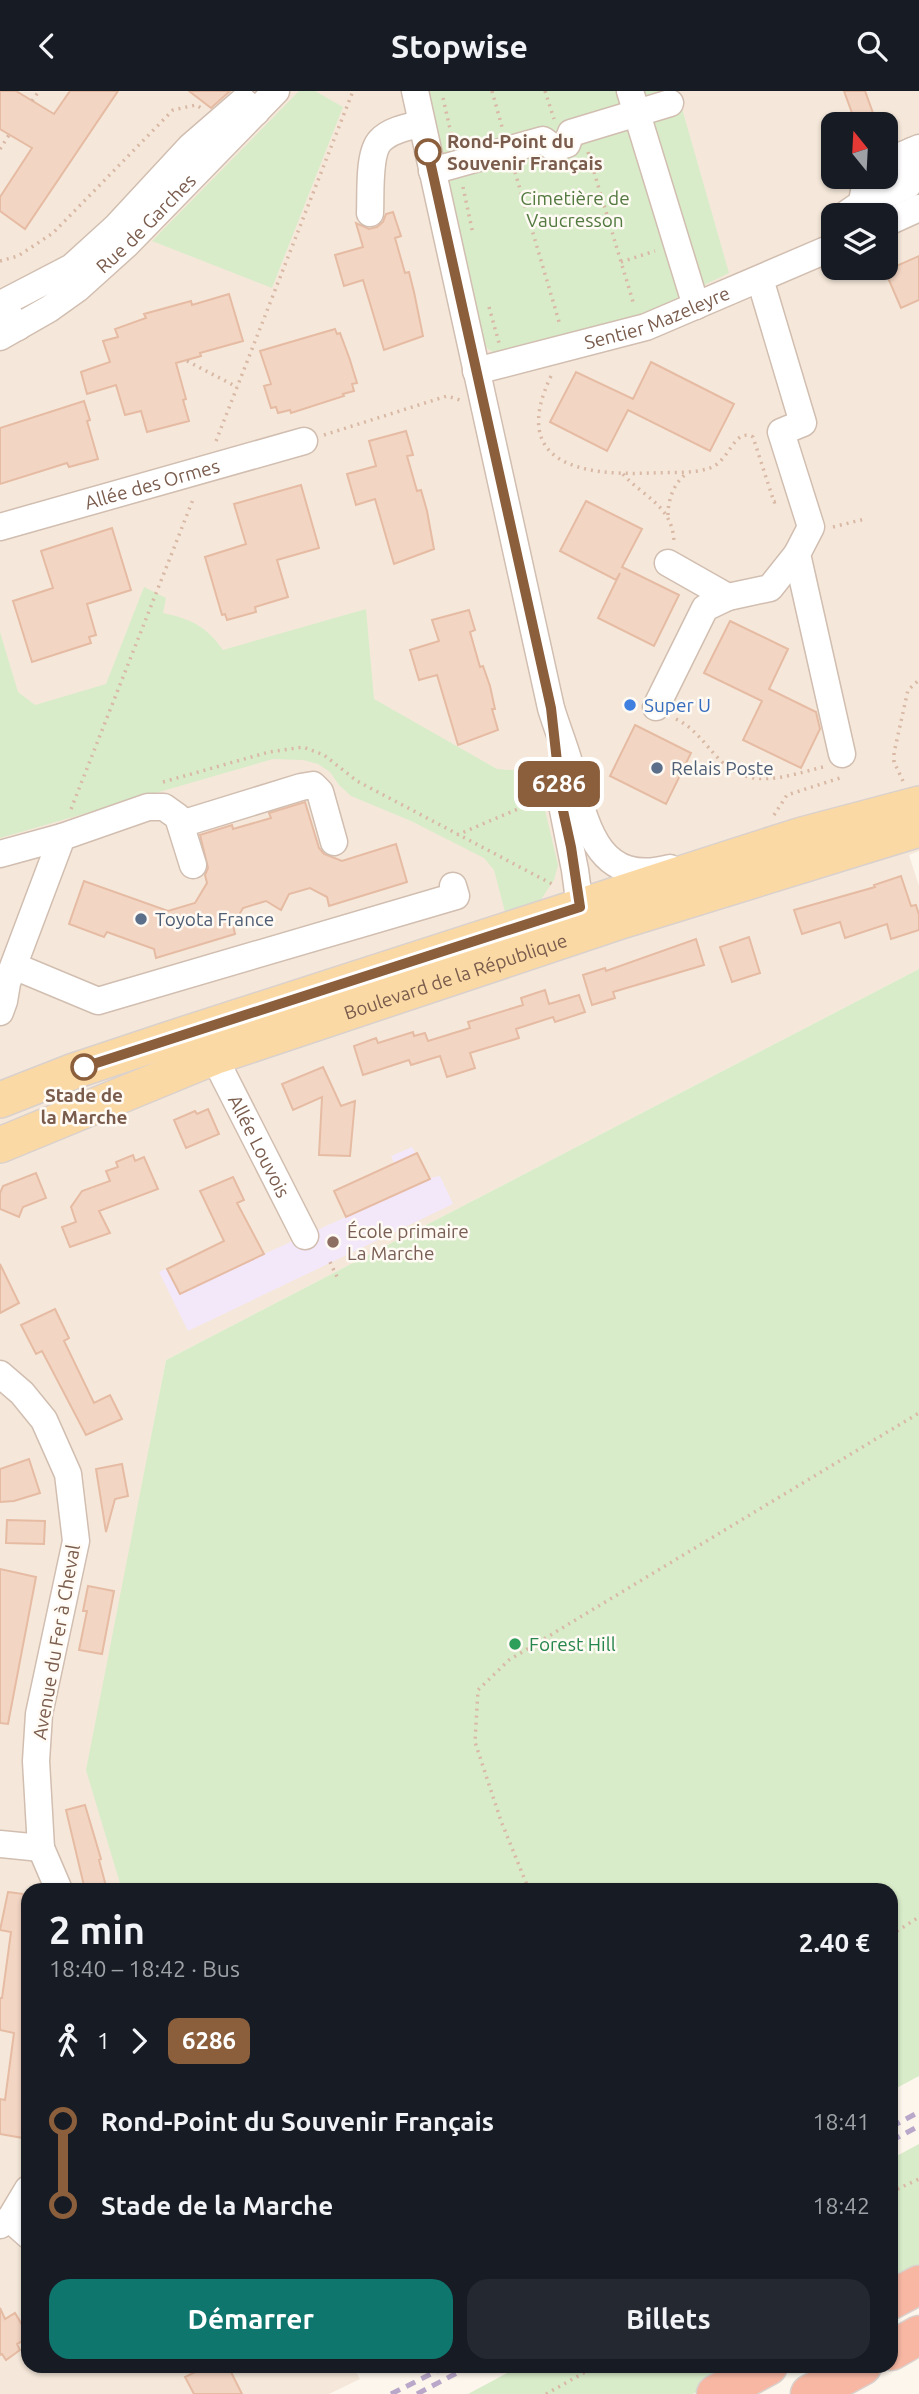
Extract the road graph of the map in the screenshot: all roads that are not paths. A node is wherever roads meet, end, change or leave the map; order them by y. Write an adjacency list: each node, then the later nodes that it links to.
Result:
1 (276, 91): 5 (street, Rue de Garches)
2 (415, 91): 6 (street)
3 (634, 102): 4 (street); 7 (street); 12 (street)
4 (670, 103)
5 (256, 113): 11 (street); 13 (street, Rue de Garches)
6 (421, 124): 7 (street); 8 (street)
7 (432, 171): 14 (street)
8 (370, 212)
9 (821, 248): 10 (street, Sentier Mazeleyre)
10 (760, 279): 12 (street, Sentier Mazeleyre); 17 (street)
11 (0, 304): 13 (street)
12 (696, 306): 14 (street, Sentier Mazeleyre)
13 (9, 332)
14 (476, 370): 21 (street)
15 (304, 441): 16 (street, Allée des Ormes)
16 (0, 527)
17 (797, 554): 19 (street); 22 (street)
18 (670, 564): 19 (street)
19 (728, 597): 20 (street)
20 (656, 707)
21 (551, 708): 28 (street); 33 (street)
22 (840, 760)
23 (918, 813): 29 (main road, Boulevard de la République); 32 (main road, Boulevard de la République)
24 (180, 824): 25 (street); 26 (street); 30 (street)
25 (62, 837): 27 (street); 34 (street)
26 (334, 842)
27 (0, 854)
28 (611, 859): 29 (street); 32 (street)
29 (727, 859): 32 (main road, Boulevard de la République)
30 (193, 865)
31 (453, 886): 34 (street)
32 (630, 905): 33 (main road, Boulevard de la République)
33 (575, 909): 36 (main road, Boulevard de la République); 37 (main road, Boulevard de la République)
34 (7, 979): 35 (street)
35 (0, 1012)
36 (214, 1057): 38 (main road, Boulevard de la République); 39 (street, Allée Louvois)
37 (0, 1100)
38 (0, 1145)
39 (305, 1236)
40 (0, 1374): 42 (street, Avenue du Fer à Cheval)
41 (0, 1844): 42 (street)
42 (40, 1848): 43 (street)
43 (56, 1883)
44 (21, 2206): 45 (street)
45 (13, 2226)
46 (919, 2285): 47 (highway)
47 (898, 2296)
48 (919, 2335): 49 (highway)
49 (898, 2347)
50 (755, 2373): 52 (highway)
51 (849, 2373): 53 (highway)
52 (716, 2394)
53 (810, 2394)

